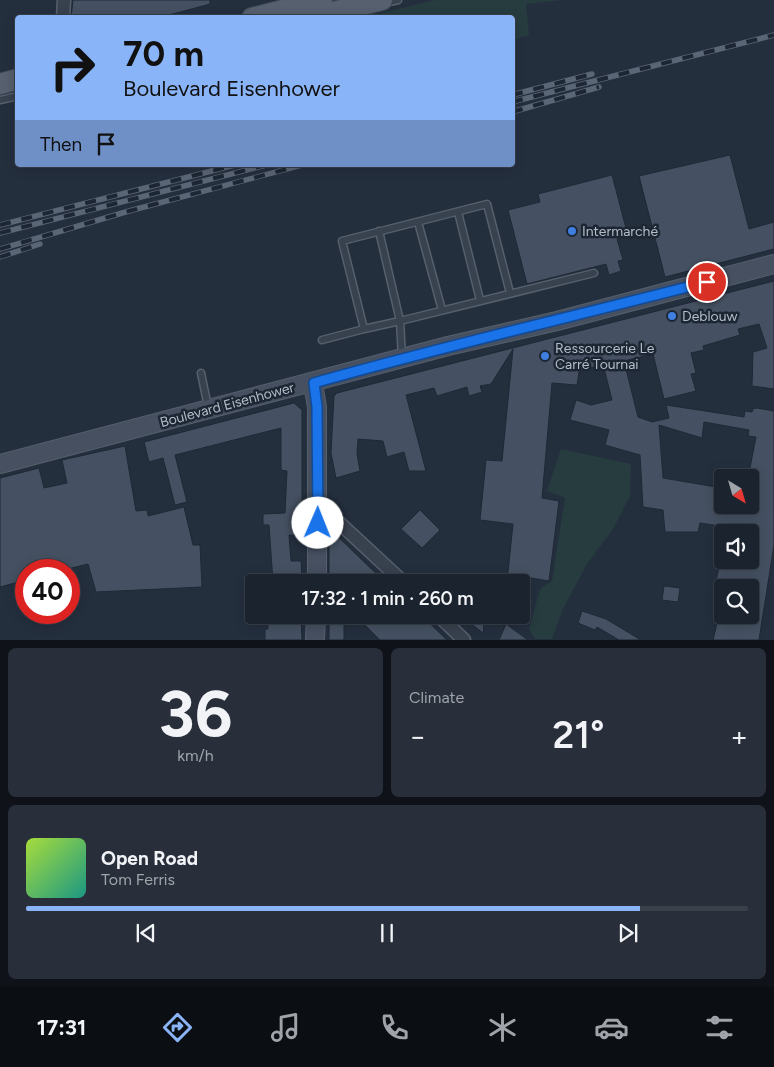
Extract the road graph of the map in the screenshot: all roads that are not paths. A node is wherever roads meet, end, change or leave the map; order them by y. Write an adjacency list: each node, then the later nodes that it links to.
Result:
1 (64, 0): 5 (street)
2 (382, 0): 4 (main road)
3 (398, 0): 4 (lane)
4 (319, 9): 6 (main road)
5 (63, 15)
6 (274, 15)
7 (15, 80): 8 (main road)
8 (0, 84)
9 (15, 91): 10 (main road)
10 (0, 95)
11 (15, 97): 12 (lane)
12 (0, 100)
13 (458, 212): 14 (lane); 18 (lane); 19 (lane)
14 (418, 222): 15 (lane); 20 (lane)
15 (379, 232): 21 (lane); 22 (lane)
16 (774, 264): 24 (street, Boulevard Eisenhower)
17 (594, 272): 18 (lane)
18 (510, 293): 19 (lane)
19 (480, 300): 20 (lane)
20 (442, 310): 21 (lane)
21 (400, 320): 22 (lane); 24 (lane)
22 (364, 329): 23 (lane)
23 (322, 340)
24 (402, 358): 26 (street, Boulevard Eisenhower)
25 (201, 373): 27 (lane)
26 (314, 383): 27 (street, Boulevard Eisenhower); 29 (street)
27 (209, 410): 28 (street, Boulevard Eisenhower)
28 (0, 464)
29 (318, 503): 30 (street); 31 (street)
30 (316, 574)
31 (394, 574)
32 (316, 624): 34 (street)
33 (447, 624): 35 (street)
34 (315, 640)
35 (464, 640)

